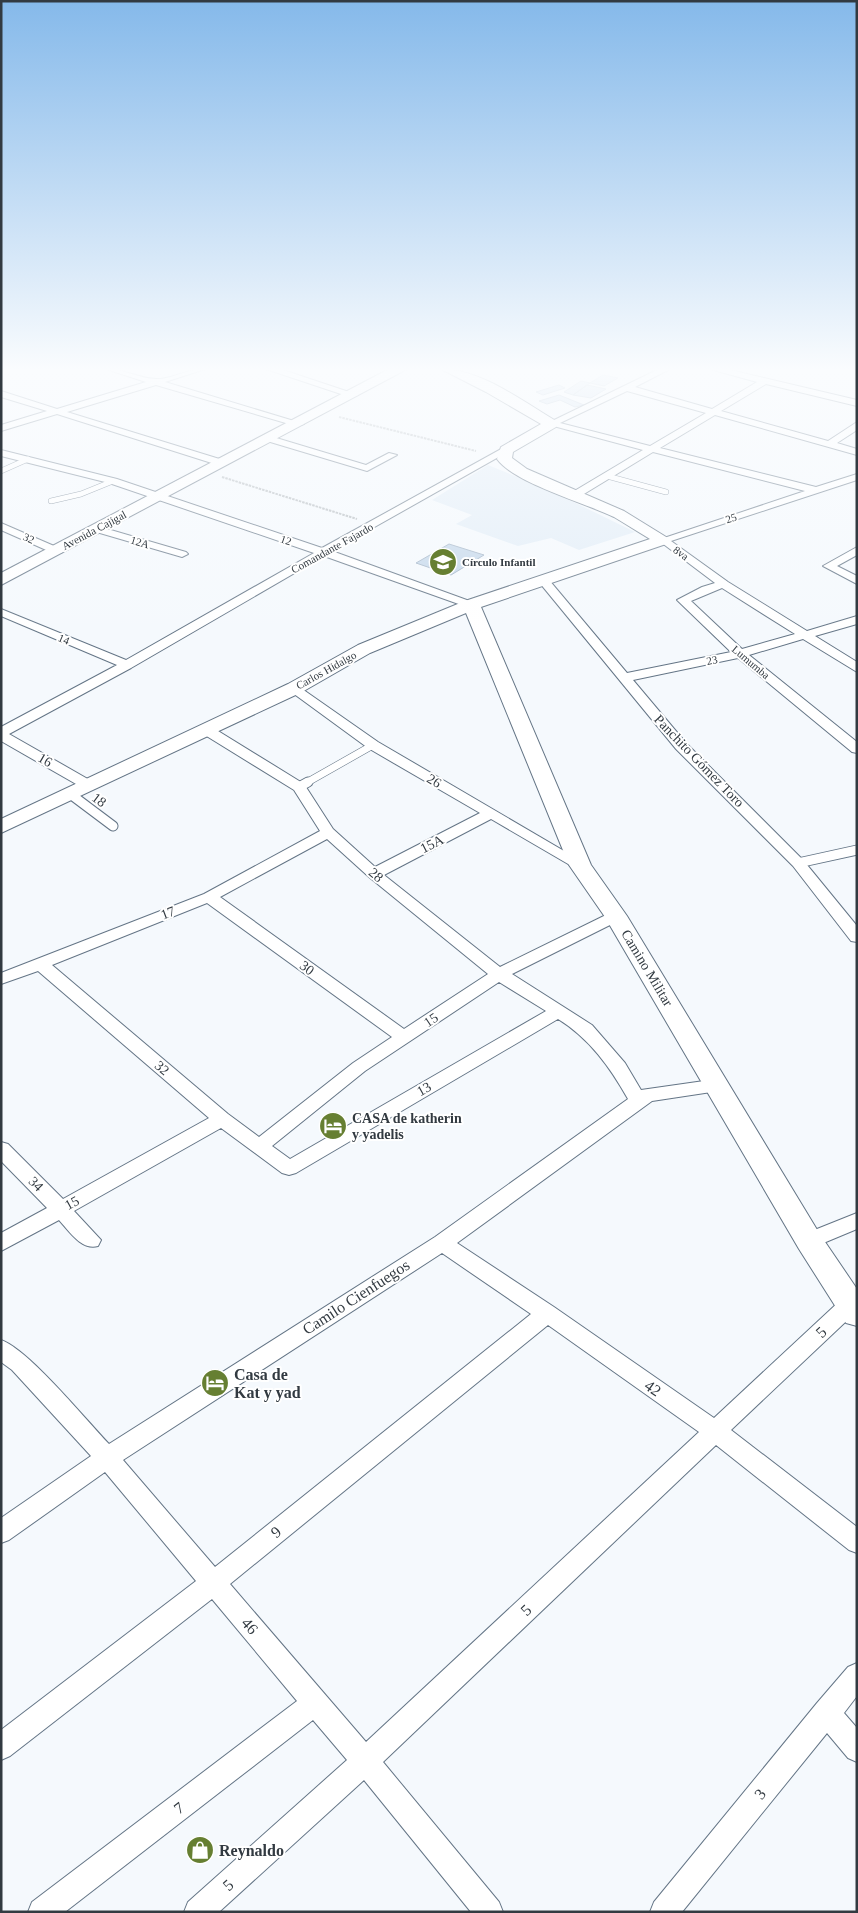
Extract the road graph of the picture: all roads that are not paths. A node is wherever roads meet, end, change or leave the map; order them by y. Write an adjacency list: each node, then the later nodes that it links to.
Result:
1 (25, 458): 10 (street)
2 (207, 458): 11 (street)
3 (231, 458): 11 (main road, Avenida Cajigal)
4 (334, 458): 5 (street)
5 (386, 458)
6 (492, 458): 26 (street, Comandante Fajardo)
7 (504, 458): 18 (main road, 8va)
8 (637, 458): 13 (street)
9 (693, 458): 16 (street)
10 (28, 459): 12 (lane); 15 (street)
11 (222, 463): 19 (main road, Avenida Cajigal)
12 (1, 471)
13 (607, 476): 17 (lane); 18 (street)
14 (857, 477): 16 (street, 25)
15 (113, 481): 19 (street); 20 (lane)
16 (815, 490): 23 (street, 25)
17 (666, 492)
18 (575, 494): 23 (main road, 8va)
19 (158, 496): 22 (main road, Avenida Cajigal); 26 (street, 12)
20 (51, 501)
21 (1, 526): 24 (street, 32)
22 (97, 529): 24 (main road, Avenida Cajigal); 27 (street, 12A)
23 (663, 540): 30 (main road, Carlos Hidalgo); 31 (street, 8va)
24 (56, 550): 28 (main road, Avenida Cajigal)
25 (857, 550): 29 (street)
26 (323, 552): 32 (street, 12); 37 (street, Comandante Fajardo)
27 (182, 554)
28 (1, 580)
29 (857, 581)
30 (545, 582): 32 (main road, Carlos Hidalgo); 39 (street, Panchito Gómez Toro)
31 (724, 584): 35 (street, 8va); 36 (street, Lumumba)
32 (471, 605): 40 (main road, Carlos Hidalgo); 54 (main road, Camino Militar)
33 (1, 612): 37 (street, 14)
34 (857, 620): 35 (street, 23)
35 (806, 635): 36 (street, 23); 38 (street, 8va)
36 (740, 654): 39 (street, 23); 44 (street, Lumumba)
37 (127, 666): 42 (street, Comandante Fajardo)
38 (857, 668)
39 (623, 678): 53 (street, Panchito Gómez Toro)
40 (295, 688): 41 (main road, Carlos Hidalgo); 43 (street, 26)
41 (205, 730): 45 (main road, Carlos Hidalgo); 46 (street, 28)
42 (1, 734): 45 (street, 16)
43 (373, 745): 46 (lane); 48 (street, 26)
44 (857, 749)
45 (88, 785): 47 (main road, Carlos Hidalgo)
46 (299, 787): 51 (street, 28)
47 (69, 793): 49 (lane, 18); 50 (main road, Carlos Hidalgo)
48 (490, 814): 54 (street, 26); 55 (street, 15A)
49 (113, 826)
50 (1, 827)
51 (328, 832): 55 (street, 28); 56 (street, 17)
52 (857, 850): 53 (lane)
53 (798, 863): 58 (street, Panchito Gómez Toro)
54 (580, 865): 57 (main road, Camino Militar)
55 (374, 874): 60 (street, 28)
56 (209, 897): 59 (street, 17); 63 (street, 30)
57 (616, 916): 60 (street, 15); 64 (main road, Camino Militar)
58 (857, 937)
59 (39, 963): 61 (street, 17); 66 (street, 32)
60 (499, 974): 62 (street, 28); 63 (street, 15)
61 (1, 979)
62 (559, 1011): 65 (street, 28); 69 (street, 13)
63 (405, 1038): 67 (street, 15)
64 (718, 1086): 65 (street, Camilo Cienfuegos); 74 (main road, Camino Militar)
65 (638, 1101): 73 (street, Camilo Cienfuegos)
66 (222, 1119): 67 (street, 32); 70 (street, 15)
67 (260, 1146): 69 (street, 32)
68 (1, 1149): 70 (street, 34)
69 (289, 1168)
70 (61, 1209): 72 (street, 34); 75 (street, 15)
71 (857, 1221): 74 (street)
72 (92, 1240)
73 (442, 1242): 77 (street, 42); 80 (street, Camilo Cienfuegos)
74 (809, 1242): 76 (main road, Camino Militar)
75 (1, 1243)
76 (854, 1309): 79 (street, 5)
77 (547, 1313): 79 (street, 42); 83 (street, 9)
78 (1, 1349): 80 (street, 46)
79 (716, 1432): 82 (street, 42); 89 (street, 5)
80 (107, 1458): 81 (street, Camilo Cienfuegos); 83 (street, 46)
81 (1, 1532)
82 (857, 1542)
83 (214, 1583): 85 (street, 46); 87 (street, 9)
84 (857, 1676): 86 (street, 3)
85 (316, 1702): 89 (street, 46); 90 (street, 7)
86 (826, 1712): 88 (street); 93 (street, 3)
87 (1, 1748)
88 (857, 1749)
89 (365, 1761): 91 (street, 5); 92 (street, 46)
90 (42, 1912)
91 (198, 1912)
92 (489, 1912)
93 (664, 1912)

